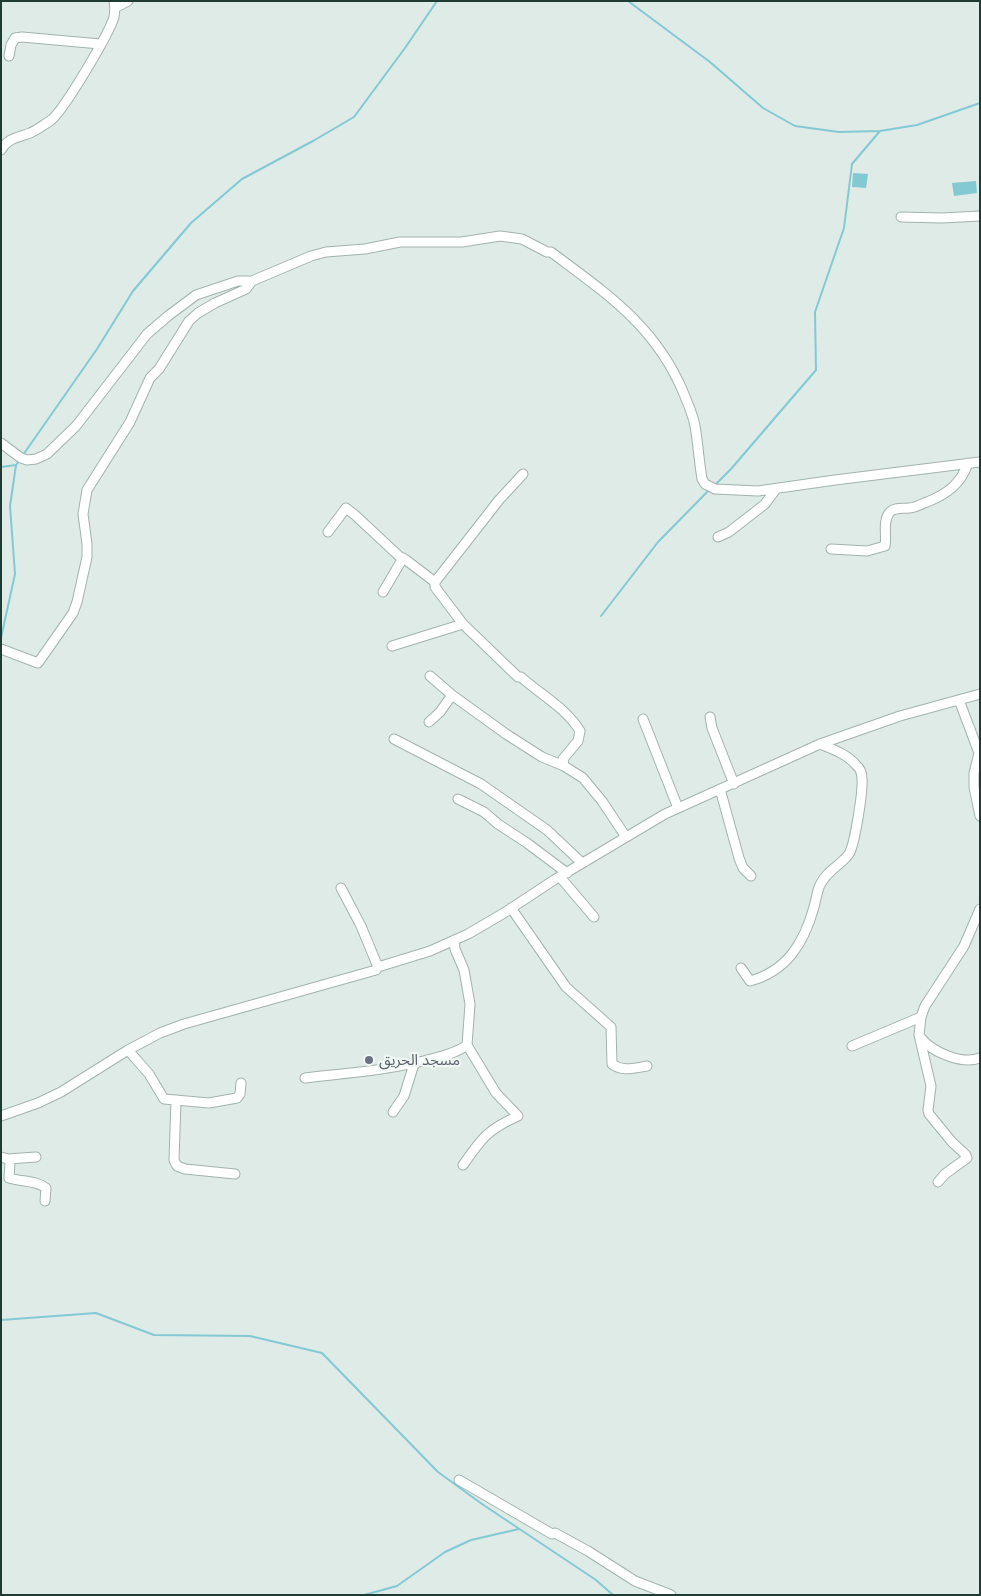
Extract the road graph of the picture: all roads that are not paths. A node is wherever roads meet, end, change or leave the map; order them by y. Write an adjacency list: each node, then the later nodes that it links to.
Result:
1 (128, 1): 2 (street)
2 (114, 5): 3 (street)
3 (100, 44): 4 (street); 5 (street)
4 (9, 56)
5 (1, 150)
6 (980, 216): 7 (street)
7 (901, 217)
8 (252, 280): 9 (street); 13 (street); 22 (street)
9 (1, 443)
10 (980, 462): 11 (street)
11 (968, 463): 13 (street); 16 (street)
12 (523, 474): 18 (street)
13 (776, 489): 15 (street)
14 (328, 532): 17 (street)
15 (718, 537)
16 (832, 549)
17 (403, 558): 18 (street); 19 (street)
18 (434, 582): 20 (street)
19 (383, 592)
20 (463, 624): 21 (street); 32 (street)
21 (392, 646)
22 (1, 649)
23 (430, 676): 25 (street)
24 (980, 694): 26 (street)
25 (452, 695): 29 (street); 32 (street)
26 (960, 700): 31 (street); 37 (street)
27 (710, 717): 33 (street)
28 (642, 719): 36 (street)
29 (429, 722)
30 (394, 739): 39 (street)
31 (820, 744): 33 (street); 48 (street)
32 (564, 766): 38 (street)
33 (734, 784): 34 (street)
34 (720, 789): 36 (street); 41 (street)
35 (458, 799): 40 (street)
36 (678, 808): 38 (street)
37 (980, 816)
38 (626, 837): 39 (street)
39 (582, 863): 40 (street)
40 (564, 875): 43 (street); 45 (street)
41 (751, 876)
42 (341, 888): 47 (street)
43 (511, 908): 46 (street); 56 (street)
44 (980, 909): 49 (street)
45 (594, 917)
46 (454, 940): 47 (street); 51 (street)
47 (378, 967): 53 (street)
48 (741, 968)
49 (921, 1017): 50 (street); 52 (street)
50 (919, 1036): 54 (street); 67 (street)
51 (467, 1045): 55 (street); 65 (street)
52 (852, 1046)
53 (128, 1050): 60 (street); 62 (street)
54 (975, 1060): 57 (street)
55 (414, 1064): 58 (street); 61 (street)
56 (647, 1066)
57 (980, 1068)
58 (304, 1078)
59 (241, 1083): 60 (street)
60 (176, 1100): 66 (street)
61 (394, 1112)
62 (1, 1116)
63 (36, 1157): 64 (street)
64 (5, 1158): 68 (street)
65 (463, 1165)
66 (236, 1174)
67 (938, 1182)
68 (45, 1201)
69 (459, 1480): 70 (street)
70 (671, 1595)

